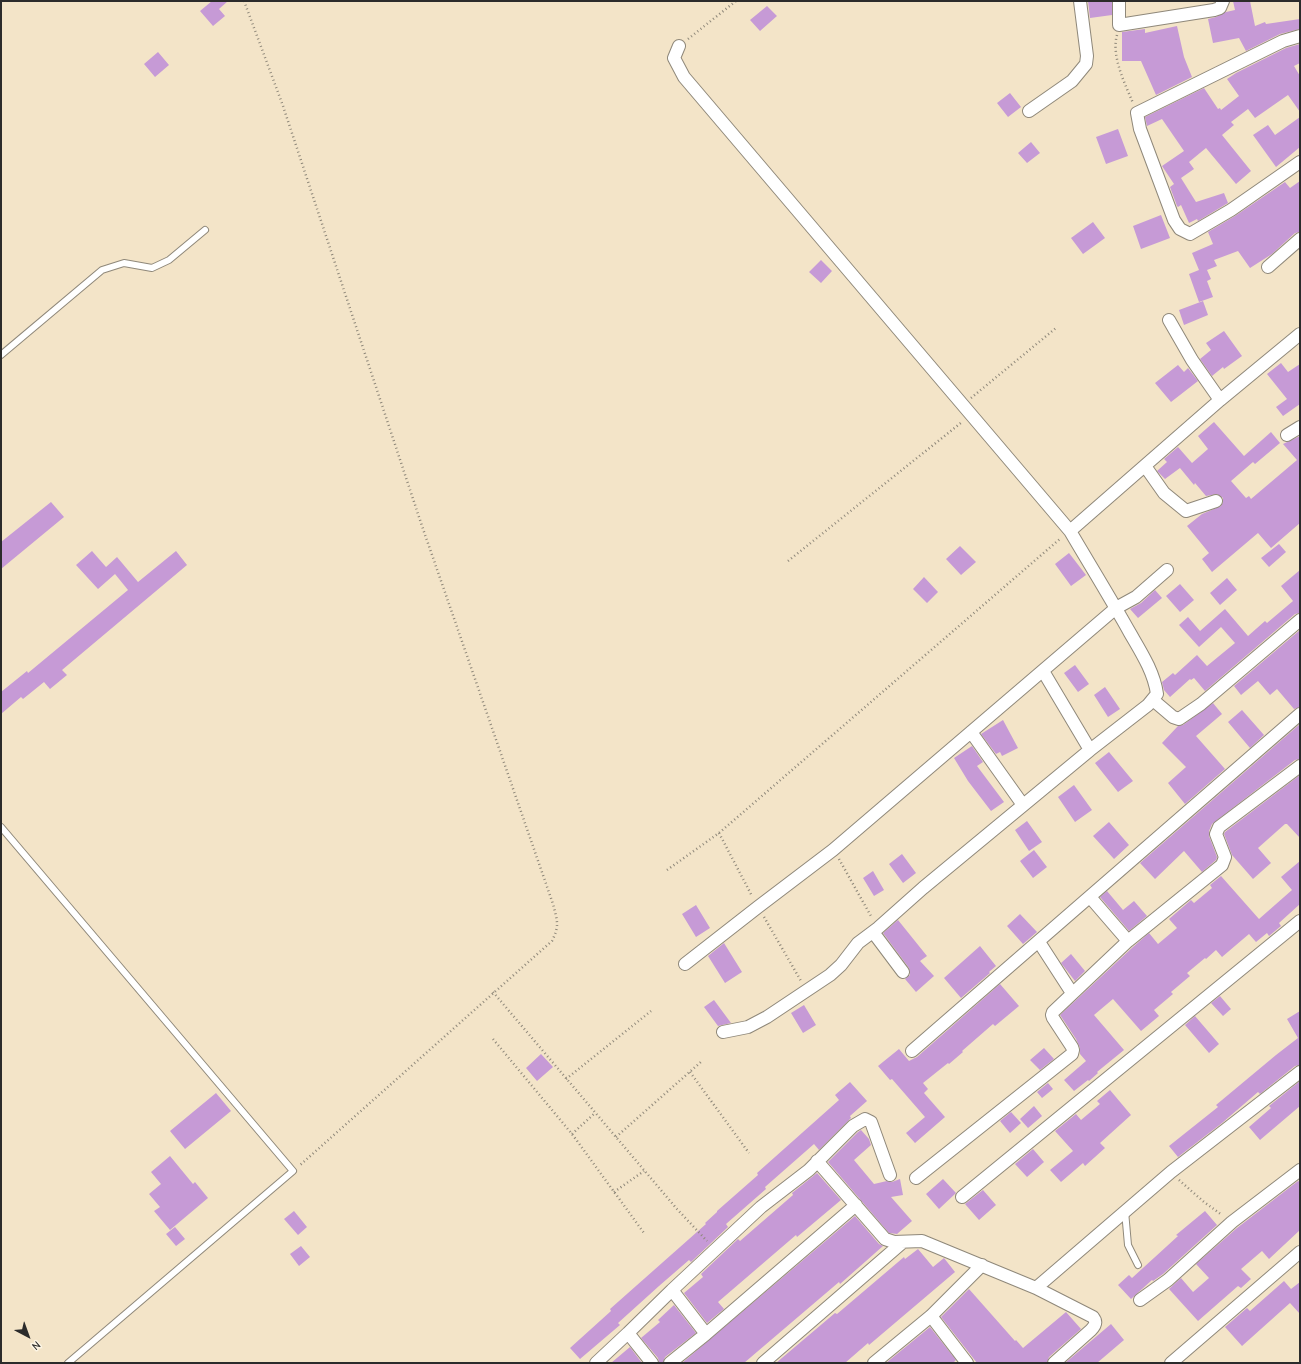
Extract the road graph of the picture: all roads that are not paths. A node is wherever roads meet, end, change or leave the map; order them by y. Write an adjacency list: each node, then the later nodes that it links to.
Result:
1 (1080, 1): 6 (street)
2 (1119, 1): 3 (street)
3 (1223, 1)
4 (1300, 36): 7 (street)
5 (679, 46): 19 (street)
6 (1029, 110)
7 (1300, 162)
8 (205, 230): 13 (lane)
9 (1300, 239): 10 (street)
10 (1268, 267)
11 (1169, 320): 14 (street)
12 (1300, 334): 14 (street)
13 (1, 355)
14 (1220, 400): 17 (street)
15 (1300, 426): 16 (street)
16 (1287, 435)
17 (1145, 466): 18 (street); 19 (street)
18 (1216, 501)
19 (1070, 531): 21 (street)
20 (1168, 570): 21 (street)
21 (1116, 608): 23 (street); 24 (street)
22 (1300, 620): 24 (street)
23 (1043, 671): 26 (street); 27 (street)
24 (1153, 700): 27 (street)
25 (1300, 714): 31 (street)
26 (972, 732): 29 (street); 36 (street)
27 (1090, 750): 29 (street)
28 (1300, 766): 34 (street)
29 (1023, 805): 33 (street)
30 (1, 827): 59 (lane)
31 (1090, 897): 34 (street); 35 (street)
32 (1300, 921): 46 (street)
33 (875, 930): 37 (street); 39 (street)
34 (1128, 941): 38 (street)
35 (1039, 942): 38 (street); 40 (street)
36 (685, 964)
37 (903, 972)
38 (1072, 993): 45 (street)
39 (723, 1032)
40 (912, 1051)
41 (1300, 1072): 48 (street)
42 (817, 1161): 44 (street); 47 (street); 54 (street)
43 (1300, 1170): 55 (street)
44 (890, 1175)
45 (916, 1178)
46 (962, 1197)
47 (856, 1205): 49 (street); 58 (street)
48 (1125, 1211): 52 (lane); 53 (street)
49 (903, 1242): 51 (street); 63 (street)
50 (1300, 1252): 67 (street)
51 (982, 1265): 53 (street); 56 (street)
52 (1138, 1265)
53 (1040, 1284): 66 (street)
54 (672, 1290): 57 (street); 58 (street)
55 (1140, 1300)
56 (931, 1316): 64 (street); 65 (street)
57 (628, 1333): 60 (street); 61 (street)
58 (706, 1334): 62 (street)
59 (68, 1363)
60 (596, 1363)
61 (652, 1363)
62 (670, 1363)
63 (763, 1363)
64 (874, 1363)
65 (967, 1363)
66 (1054, 1363)
67 (1171, 1363)

